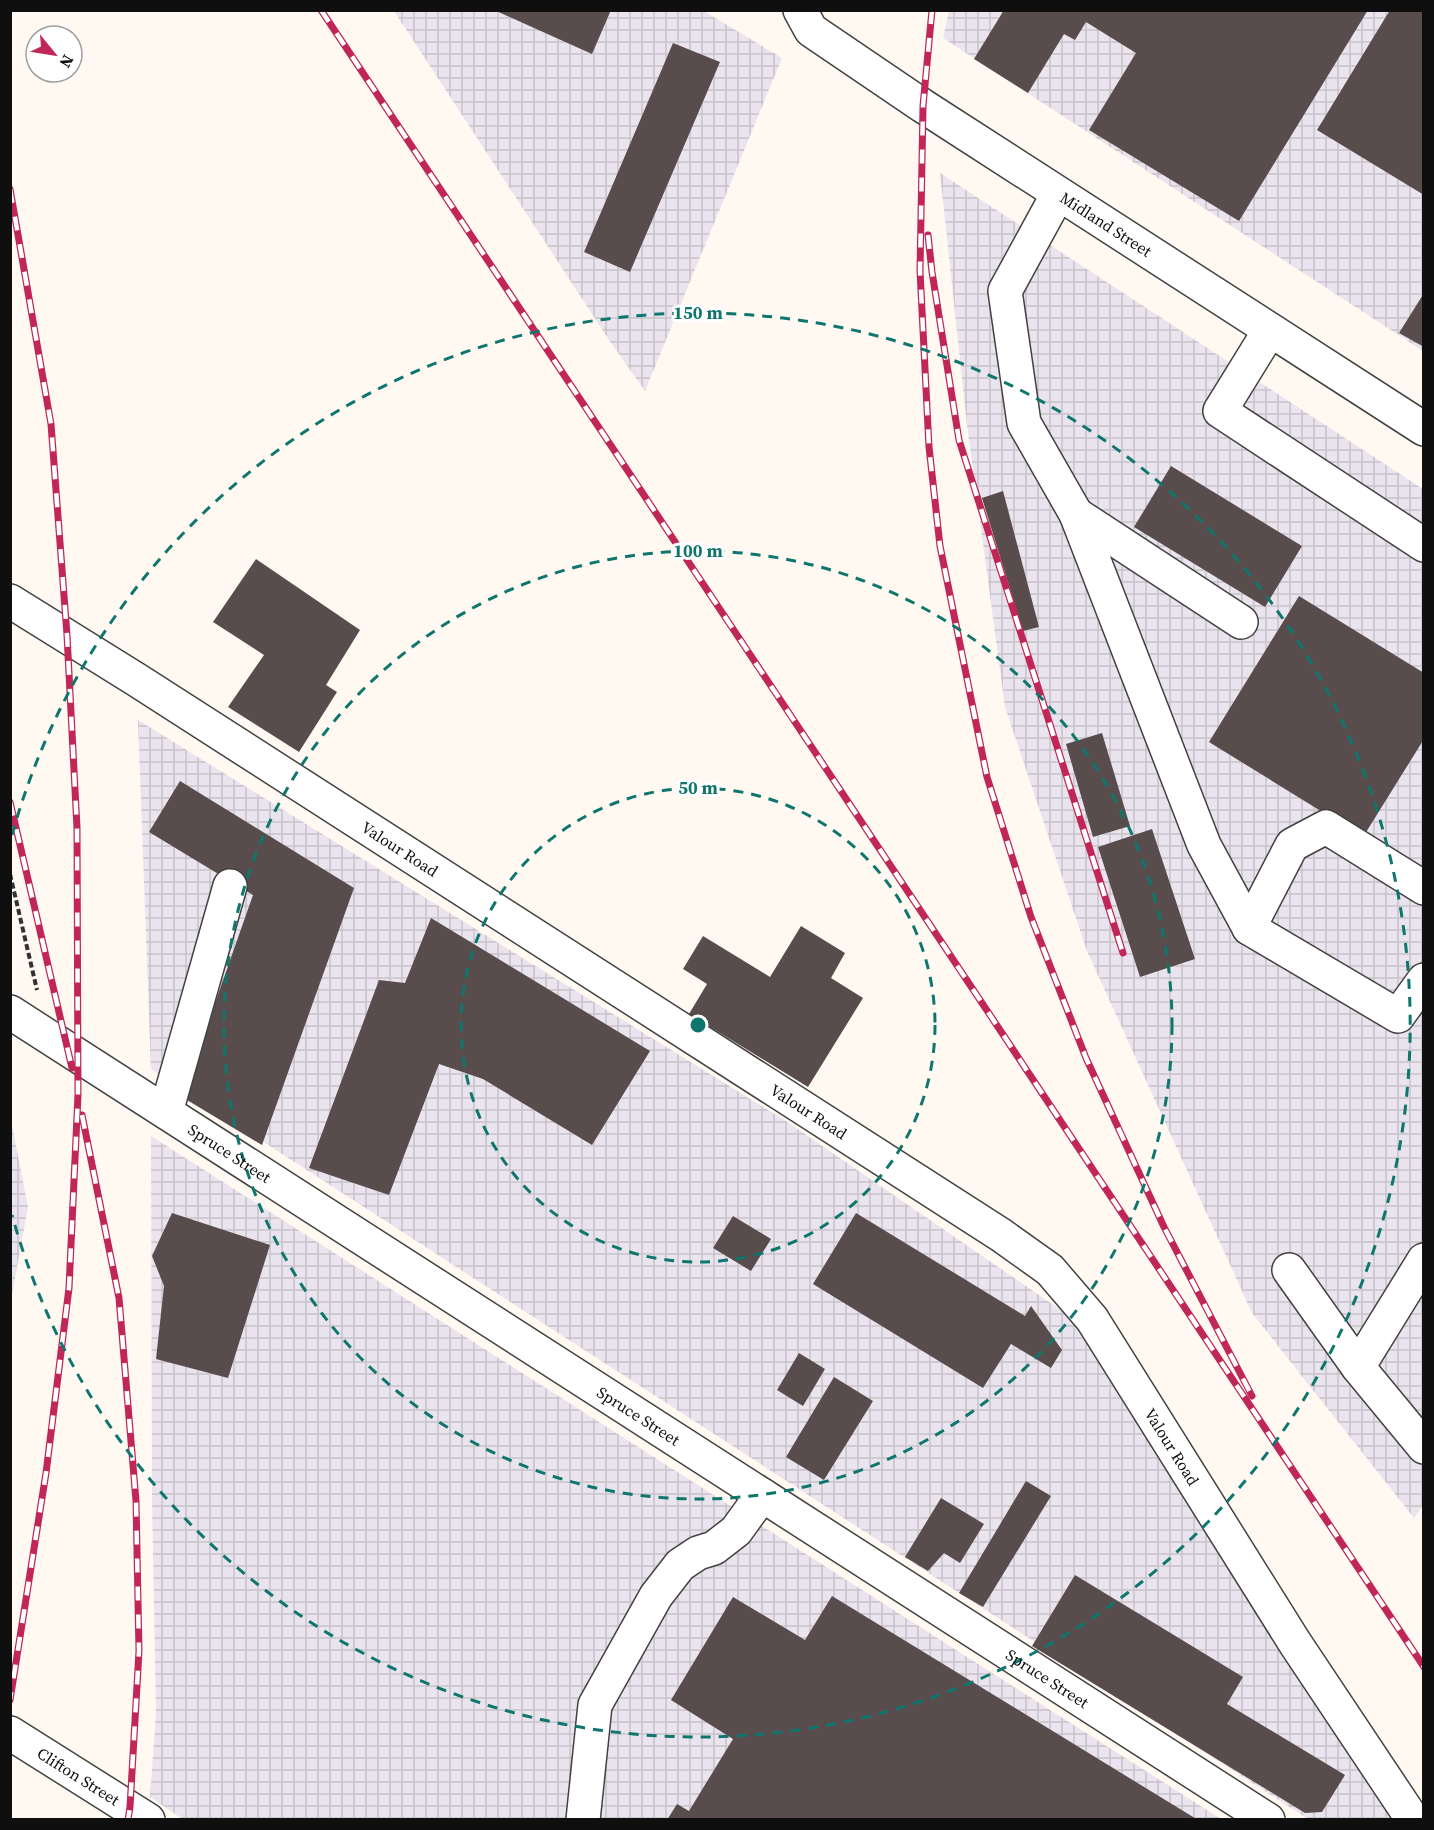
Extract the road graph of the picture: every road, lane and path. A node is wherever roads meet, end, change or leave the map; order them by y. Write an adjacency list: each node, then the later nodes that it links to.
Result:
1 (800, 10): 2 (street, Midland Street)
2 (1058, 194): 3 (street, Midland Street); 5 (street)
3 (1270, 330): 4 (street, Midland Street); 6 (street)
4 (1424, 429)
5 (1076, 514): 8 (street); 12 (street)
6 (1424, 545)
7 (10, 601): 26 (street, Valour Road)
8 (1241, 622)
9 (10, 874): 15 (path)
10 (230, 886): 16 (street)
11 (1424, 888): 12 (street)
12 (1249, 928): 13 (street)
13 (1424, 980)
14 (10, 1012): 15 (street, Spruce Street)
15 (45, 1035): 16 (street, Spruce Street)
16 (166, 1112): 21 (street, Spruce Street)
17 (1424, 1260): 19 (street)
18 (1289, 1270): 19 (street)
19 (1358, 1367): 20 (street)
20 (1424, 1448)
21 (762, 1495): 24 (street); 25 (street, Spruce Street)
22 (10, 1733): 23 (street, Clifton Street)
23 (148, 1820)
24 (583, 1820)
25 (1268, 1820)
26 (1413, 1820)

